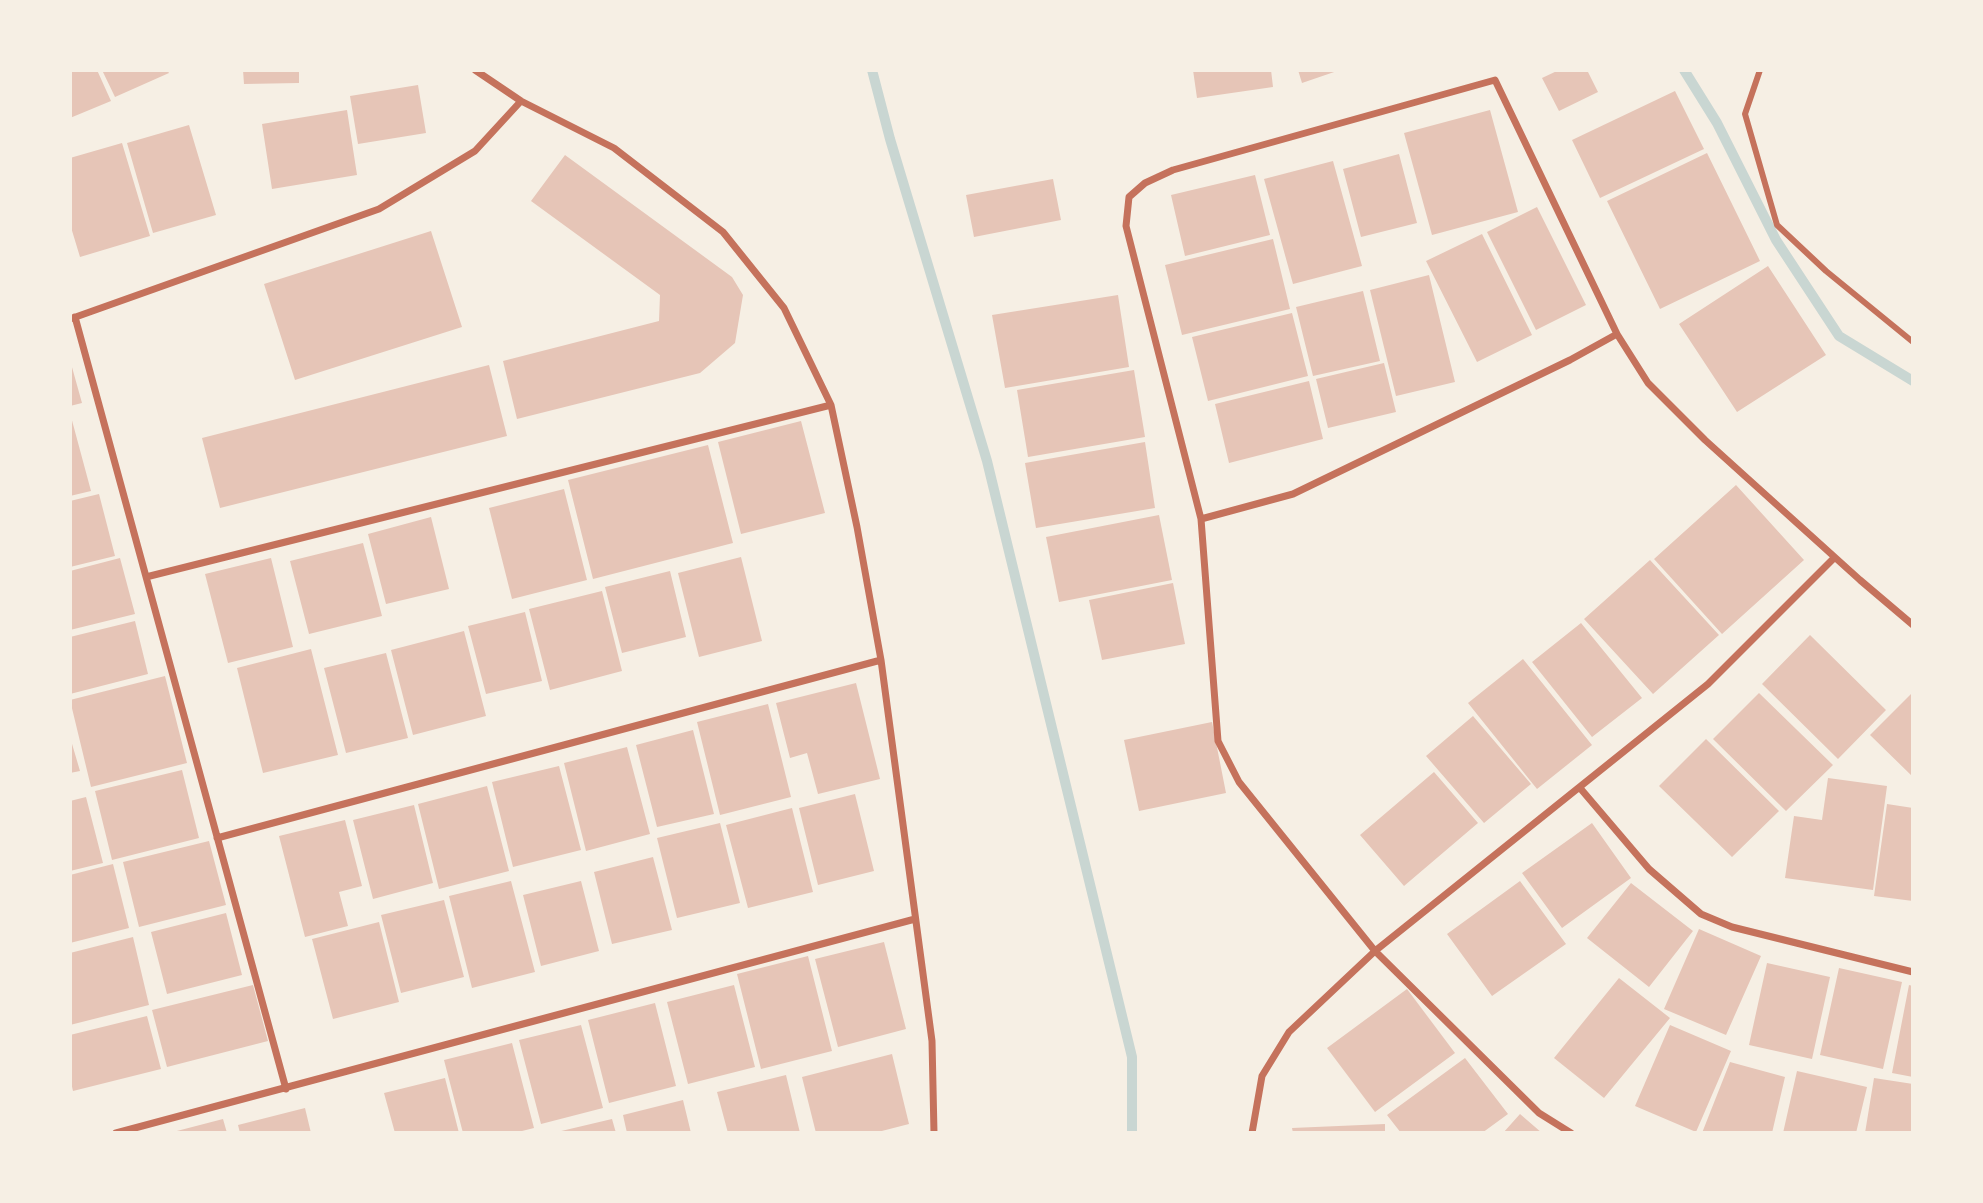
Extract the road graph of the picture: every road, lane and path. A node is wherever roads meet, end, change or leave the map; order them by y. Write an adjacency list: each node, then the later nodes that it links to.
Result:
1 (475, 70): 3 (street)
2 (1760, 70): 6 (street)
3 (521, 100): 4 (street); 7 (street)
4 (73, 318): 10 (street)
5 (1617, 334): 8 (street); 8 (street); 9 (street)
6 (1913, 342)
7 (831, 405): 10 (street); 12 (street)
8 (1201, 519): 16 (street)
9 (1834, 558): 11 (street); 13 (street)
10 (146, 577): 14 (street)
11 (1913, 625)
12 (881, 660): 14 (street); 15 (street)
13 (1580, 788): 16 (street); 17 (street)
14 (217, 838): 18 (street)
15 (915, 919): 18 (street); 20 (street)
16 (1375, 951): 21 (street); 22 (street)
17 (1913, 972)
18 (286, 1089): 19 (street)
19 (116, 1133)
20 (934, 1133)
21 (1252, 1133)
22 (1572, 1133)

